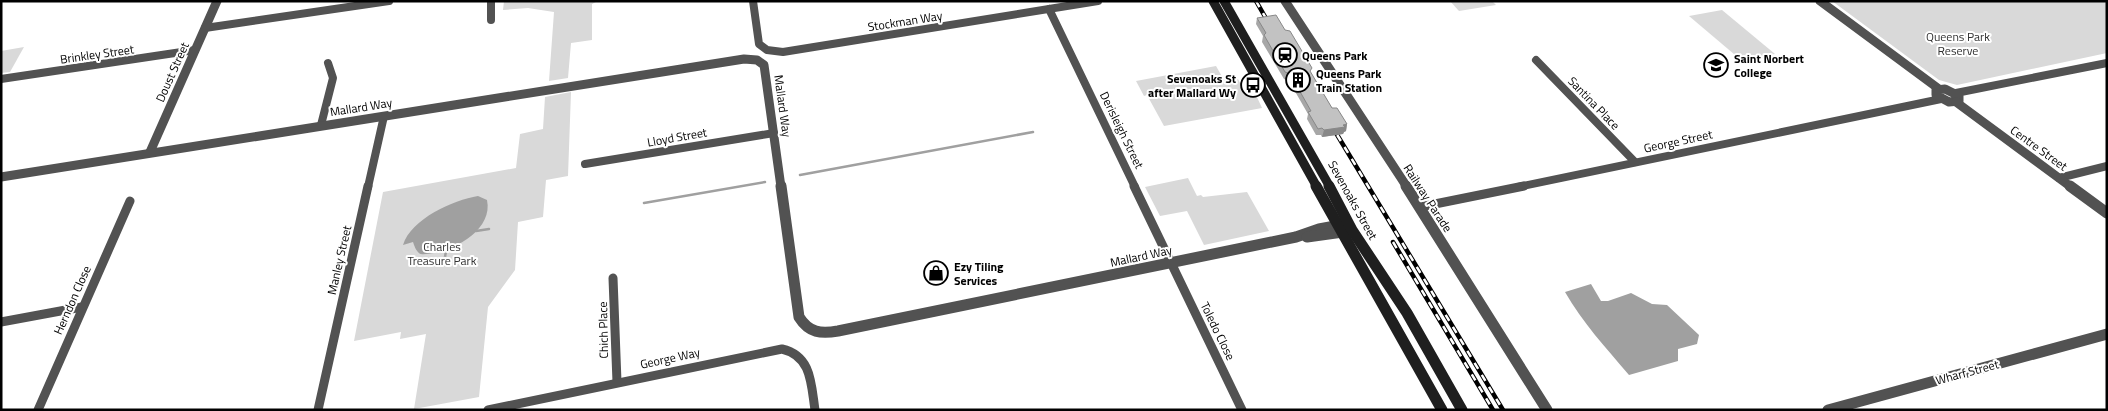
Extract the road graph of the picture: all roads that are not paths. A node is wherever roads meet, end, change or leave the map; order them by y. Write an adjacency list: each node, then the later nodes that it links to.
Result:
1 (217, 1): 12 (street, Doust Street)
2 (389, 1): 12 (street)
3 (490, 1): 11 (street)
4 (753, 1): 10 (street, Stockman Way)
5 (1098, 1): 10 (street, Stockman Way)
6 (1212, 1): 32 (main road, Sevenoaks Street)
7 (1224, 1): 32 (main road, Sevenoaks Street)
8 (1285, 1): 30 (street, Railway Parade)
9 (1820, 1): 18 (street)
10 (1049, 9): 33 (street, Derisleigh Street)
11 (491, 20)
12 (205, 28): 13 (street, Doust Street)
13 (195, 50): 17 (street, Brinkley Street); 23 (street, Doust Street)
14 (1536, 60): 24 (street, Santina Place)
15 (328, 63): 21 (street)
16 (2107, 63): 19 (street)
17 (1, 79)
18 (1940, 94): 19 (street); 24 (street, George Street)
19 (1956, 98): 28 (street, Centre Street)
20 (384, 116): 21 (street, Mallard Way); 22 (street, Mallard Way); 40 (street, Manley Street)
21 (321, 126): 23 (street, Mallard Way)
22 (774, 133): 25 (street, Lloyd Street); 33 (street, Mallard Way)
23 (150, 152): 27 (street, Mallard Way)
24 (1635, 162): 30 (street, George Street)
25 (585, 164)
26 (2107, 166): 28 (street)
27 (1, 176)
28 (2059, 178): 31 (street, Centre Street)
29 (130, 201): 35 (street, Herndon Close)
30 (1420, 207): 46 (street, Railway Parade)
31 (2107, 213)
32 (1345, 228): 33 (street, Mallard Way); 44 (main road, Sevenoaks Street); 45 (main road, Sevenoaks Street)
33 (1172, 263): 43 (street, Toledo Close)
34 (612, 278): 38 (street, Chich Place)
35 (82, 307): 36 (street); 39 (street, Herndon Close)
36 (1, 322)
37 (2107, 334): 47 (street, Wharf Street)
38 (617, 382): 41 (street, George Way); 42 (street, George Way)
39 (38, 410)
40 (318, 410)
41 (488, 410)
42 (815, 410)
43 (1242, 410)
44 (1442, 410)
45 (1462, 410)
46 (1547, 410)
47 (1828, 410)

